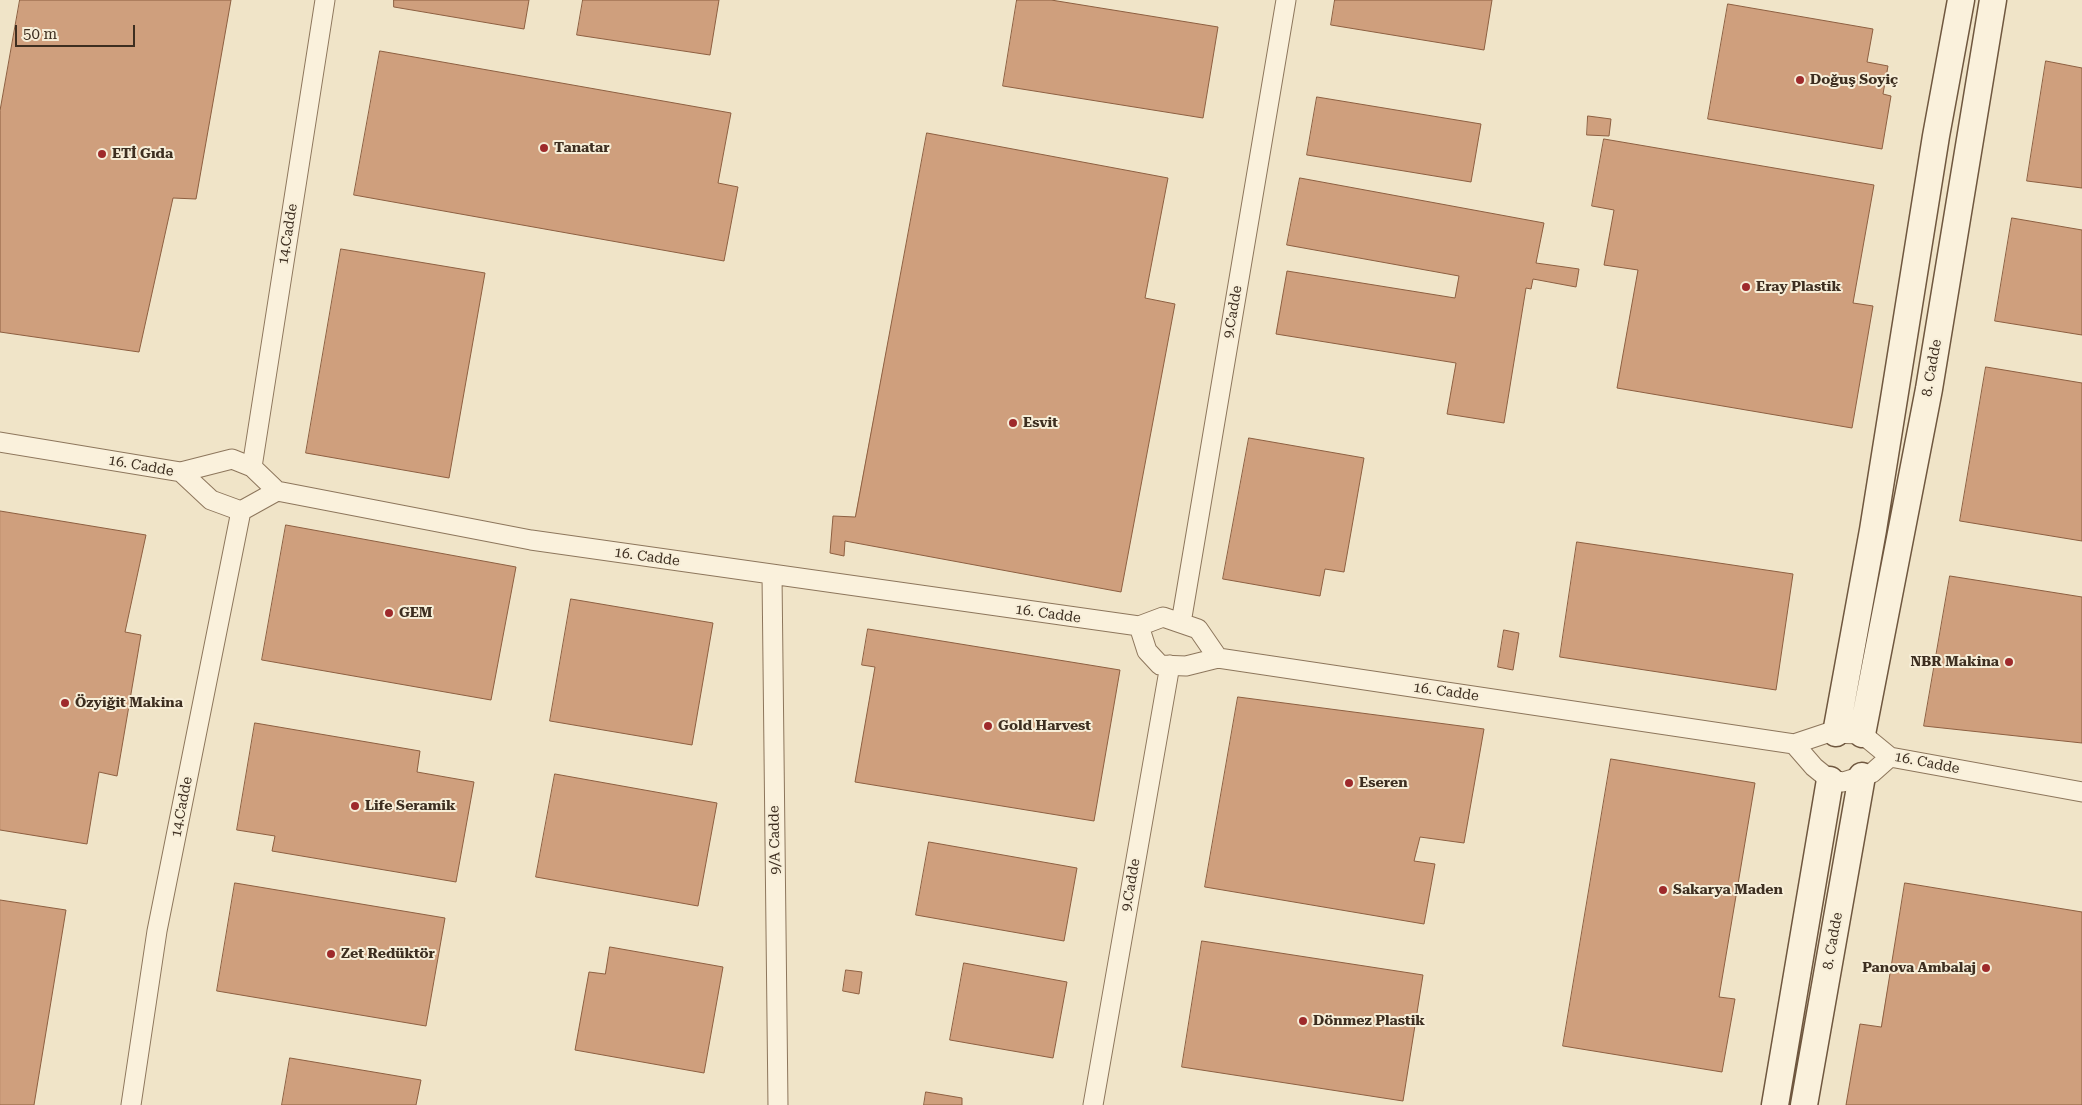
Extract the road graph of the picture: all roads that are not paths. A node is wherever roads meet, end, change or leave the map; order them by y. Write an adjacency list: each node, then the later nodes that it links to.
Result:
1 (325, 0): 6 (street, 14.Cadde)
2 (1286, 0): 11 (street, 9.Cadde)
3 (1961, 0): 15 (street)
4 (1993, 0): 16 (street, 8. Cadde)
5 (0, 442): 7 (street, 16. Cadde)
6 (252, 467): 7 (street, 16. Cadde); 8 (street, 16. Cadde)
7 (181, 472): 9 (street)
8 (277, 491): 9 (street); 10 (street, 16. Cadde)
9 (241, 511): 22 (street, 14.Cadde)
10 (772, 575): 12 (street, 16. Cadde); 23 (street, 9/A Cadde)
11 (1181, 623): 12 (street, 16. Cadde); 13 (street, 16. Cadde)
12 (1139, 626): 14 (street)
13 (1218, 658): 14 (street); 17 (street, 16. Cadde)
14 (1170, 665): 24 (street, 9.Cadde)
15 (1836, 734): 16 (street, 16. Cadde); 17 (street, 16. Cadde)
16 (1862, 734): 18 (street, 16. Cadde)
17 (1794, 744): 20 (street)
18 (1890, 757): 19 (street); 21 (street, 16. Cadde)
19 (1862, 776): 20 (street); 26 (street, 8. Cadde)
20 (1830, 780): 25 (street)
21 (2082, 792)
22 (131, 1105)
23 (778, 1105)
24 (1093, 1105)
25 (1775, 1105)
26 (1804, 1105)

